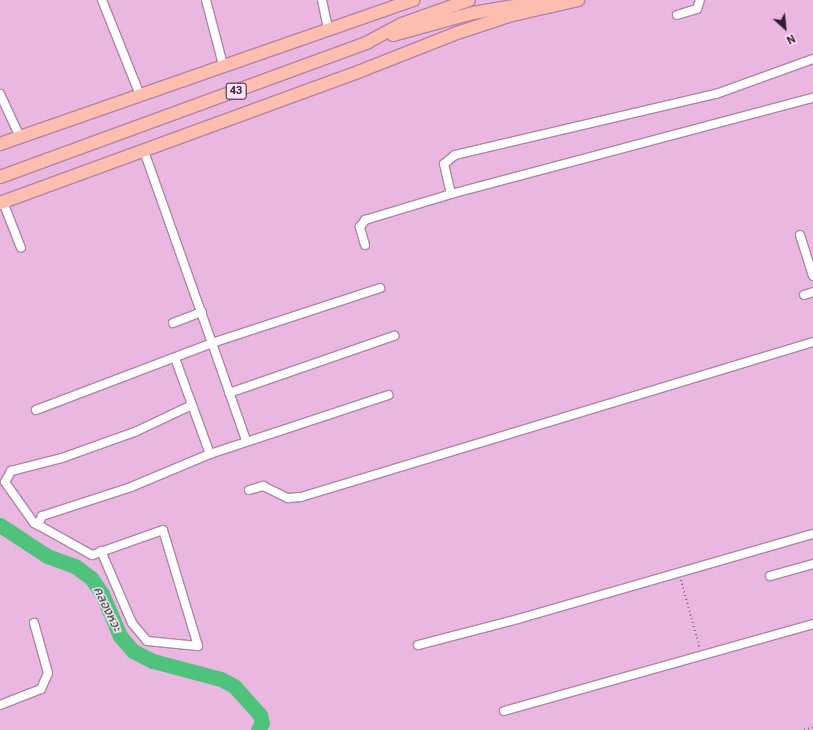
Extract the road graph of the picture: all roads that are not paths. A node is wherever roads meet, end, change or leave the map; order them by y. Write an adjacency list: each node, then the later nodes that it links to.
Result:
1 (102, 0): 14 (street)
2 (206, 0): 13 (street)
3 (322, 0): 10 (street)
4 (414, 0): 10 (highway, 43)
5 (469, 0): 11 (highway, 43)
6 (549, 0): 11 (highway, 43)
7 (578, 0): 19 (highway)
8 (700, 0): 9 (street)
9 (677, 15)
10 (328, 29): 13 (highway, 43)
11 (368, 42): 20 (highway, 43)
12 (813, 59): 21 (street)
13 (223, 65): 14 (highway, 43)
14 (140, 95): 17 (highway, 43)
15 (0, 96): 17 (street)
16 (813, 98): 21 (street)
17 (20, 137): 18 (highway, 43)
18 (0, 144)
19 (144, 151): 22 (highway); 30 (street)
20 (0, 177)
21 (451, 194): 24 (street)
22 (1, 203): 25 (street)
23 (800, 235): 26 (street)
24 (365, 245)
25 (21, 248)
26 (813, 276)
27 (380, 288): 34 (street)
28 (813, 292): 29 (street)
29 (804, 295)
30 (202, 312): 31 (street); 34 (street)
31 (173, 323)
32 (394, 336): 36 (street)
33 (813, 342): 42 (street)
34 (212, 343): 35 (street); 36 (street)
35 (176, 358): 38 (street); 39 (street)
36 (229, 393): 40 (street)
37 (388, 395): 40 (street)
38 (192, 404): 41 (street); 43 (street)
39 (36, 410)
40 (246, 440): 41 (street)
41 (210, 454): 43 (street)
42 (249, 490)
43 (38, 525): 45 (street)
44 (813, 534): 50 (street)
45 (102, 551): 45 (street)
46 (813, 564): 47 (street)
47 (770, 576)
48 (34, 623): 51 (street)
49 (813, 624): 52 (street)
50 (418, 645)
51 (0, 705)
52 (504, 710)

